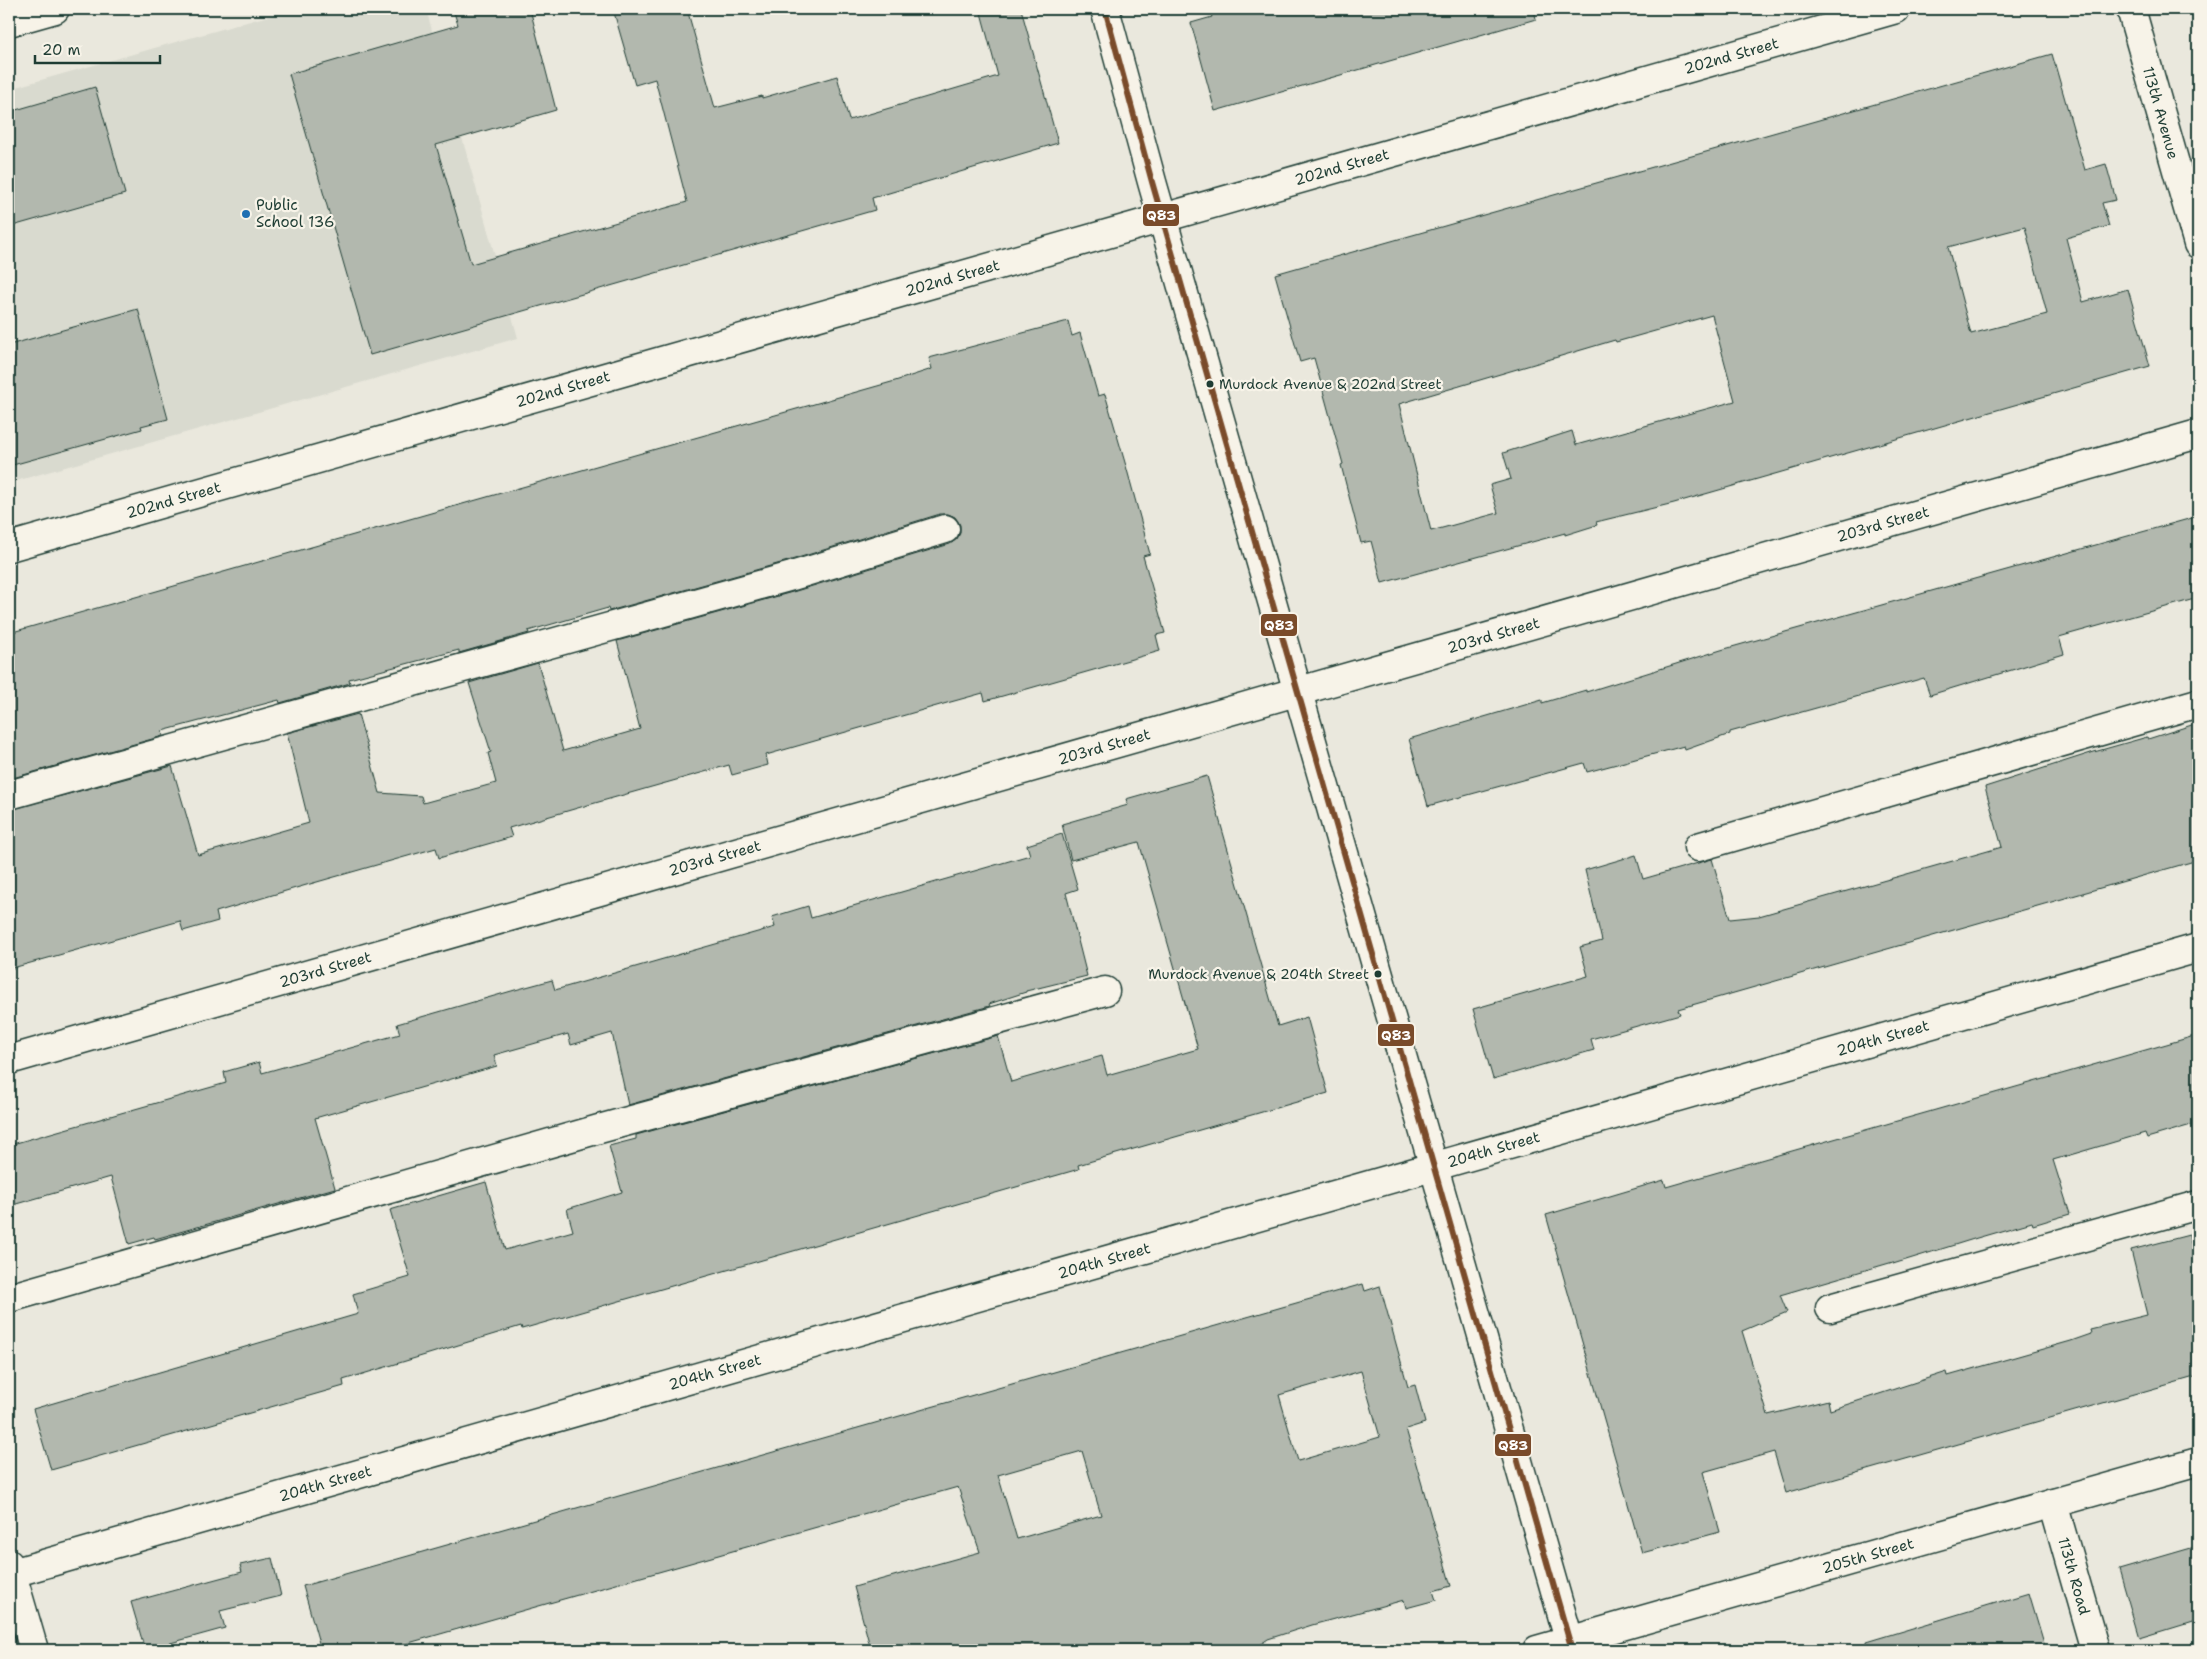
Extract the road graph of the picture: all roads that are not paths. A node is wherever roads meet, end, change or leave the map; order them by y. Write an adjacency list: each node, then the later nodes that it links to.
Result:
1 (55, 9): 5 (street)
2 (1105, 9): 6 (street)
3 (1896, 9): 6 (street, 202nd Street)
4 (2131, 9): 7 (street, 113th Avenue)
5 (9, 22)
6 (1163, 217): 10 (street, 202nd Street); 11 (street)
7 (2198, 244)
8 (2198, 434): 11 (street, 203rd Street)
9 (944, 529): 13 (street)
10 (9, 547)
11 (1299, 692): 17 (street, 203rd Street); 18 (street)
12 (2198, 703): 14 (street)
13 (9, 795)
14 (1698, 847)
15 (2198, 948): 18 (street, 204th Street)
16 (1105, 991): 20 (street)
17 (9, 1060)
18 (1434, 1166): 24 (street, 204th Street); 25 (street)
19 (2198, 1204): 21 (street)
20 (9, 1298)
21 (1830, 1308)
22 (2198, 1462): 23 (street, 205th Street)
23 (2054, 1503): 25 (street, 205th Street); 28 (street, 113th Road)
24 (10, 1570): 26 (street)
25 (1570, 1646): 27 (street, 205th Street)
26 (34, 1650)
27 (1537, 1650)
28 (2095, 1650)

